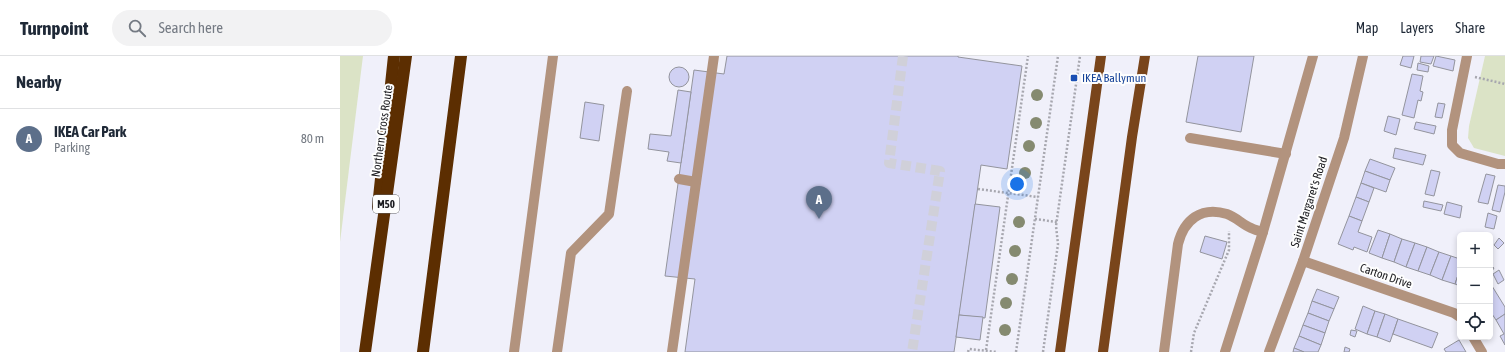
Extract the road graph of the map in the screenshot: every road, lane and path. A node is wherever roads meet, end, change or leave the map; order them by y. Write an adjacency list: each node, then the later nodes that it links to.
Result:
1 (394, 56): 33 (highway)
2 (406, 56): 33 (highway, Northern Cross Route / M50)
3 (461, 56): 34 (highway)
4 (554, 56): 35 (street)
5 (714, 56): 21 (street)
6 (1028, 56): 23 (path)
7 (1058, 56): 24 (path)
8 (1080, 56): 27 (path)
9 (1101, 56): 42 (main road)
10 (1144, 56): 43 (main road)
11 (1313, 56): 18 (street)
12 (1363, 56): 29 (street, Saint Margaret's Road)
13 (1467, 56): 14 (street)
14 (1463, 74): 15 (path); 19 (street)
15 (1505, 84)
16 (627, 91): 36 (street)
17 (1190, 138): 18 (street)
18 (1286, 154): 28 (street)
19 (1505, 164)
20 (679, 179): 21 (street)
21 (696, 182): 37 (street)
22 (978, 189): 23 (path)
23 (1009, 193): 24 (path); 32 (path)
24 (1038, 197): 26 (path)
25 (1234, 217): 28 (street); 44 (street); 45 (path)
26 (1035, 219): 27 (path); 40 (path)
27 (1057, 222): 41 (path)
28 (1263, 232): 46 (street)
29 (1303, 261): 30 (street, Carton Drive); 47 (street, Saint Margaret's Road)
30 (1457, 315)
31 (1475, 340): 48 (street)
32 (986, 350): 38 (path); 39 (path)
33 (365, 352)
34 (423, 352)
35 (514, 352)
36 (557, 352)
37 (672, 352)
38 (968, 352)
39 (997, 352)
40 (1016, 352)
41 (1043, 352)
42 (1060, 352)
43 (1103, 352)
44 (1164, 352)
45 (1191, 352)
46 (1225, 352)
47 (1269, 352)
48 (1482, 352)

